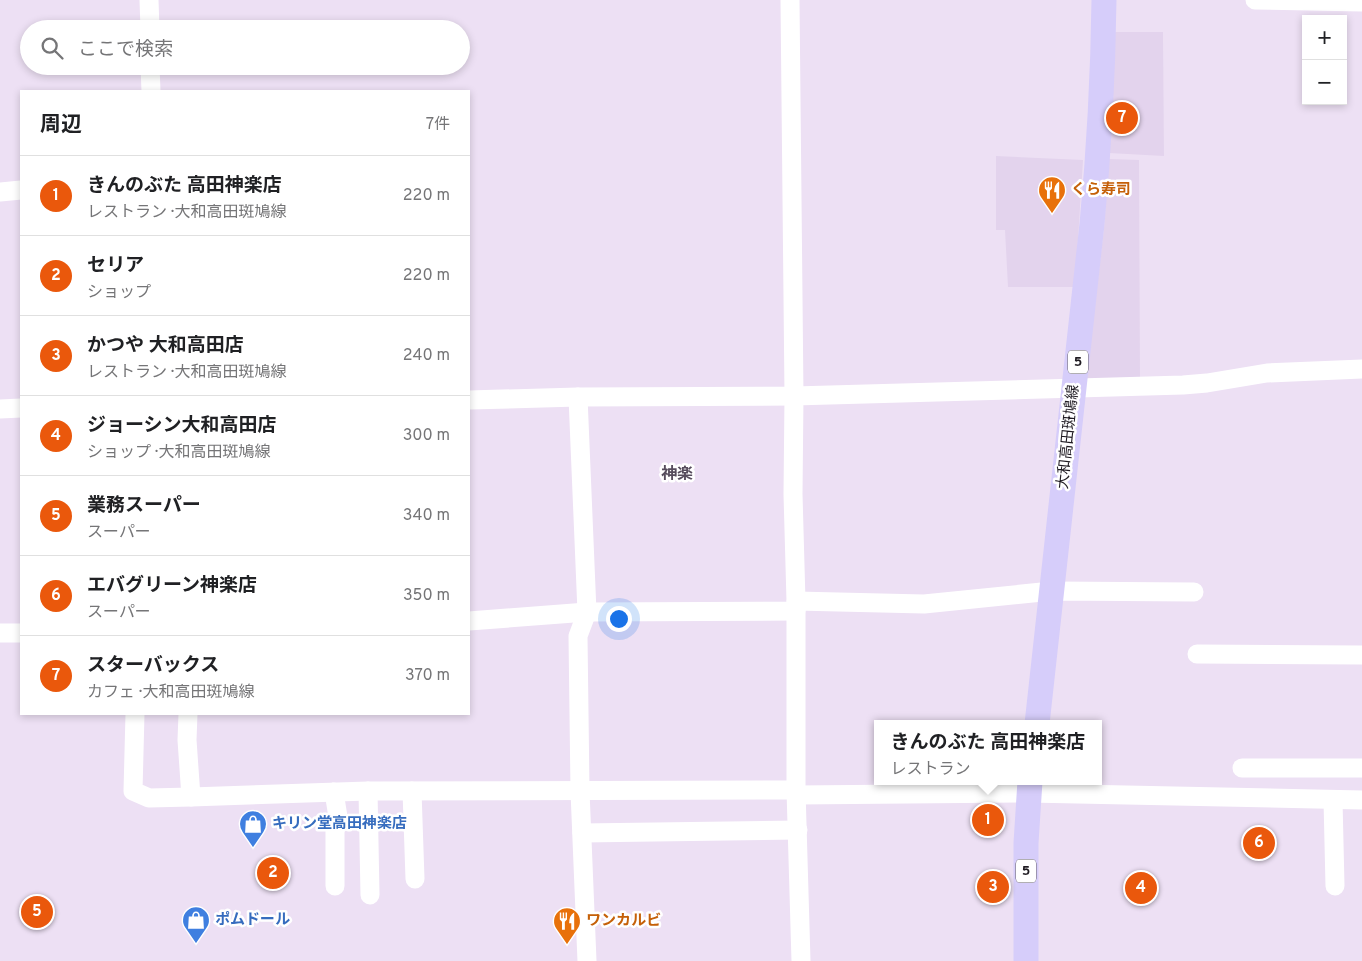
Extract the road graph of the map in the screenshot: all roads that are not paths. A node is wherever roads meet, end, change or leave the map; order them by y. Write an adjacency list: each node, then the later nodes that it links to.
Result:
1 (149, 0): 6 (street)
2 (790, 0): 13 (street)
3 (1104, 0): 12 (main road, 大和高田斑鳩線 / 5)
4 (1255, 0): 5 (street)
5 (1362, 2)
6 (150, 20)
7 (150, 75): 8 (street)
8 (151, 90)
9 (20, 190): 10 (street)
10 (0, 192)
11 (1362, 369): 12 (street)
12 (1075, 388): 13 (street); 18 (main road, 大和高田斑鳩線 / 5)
13 (794, 396): 14 (street); 20 (street)
14 (578, 397): 15 (street); 21 (street)
15 (470, 400)
16 (20, 408): 17 (street)
17 (0, 409)
18 (1052, 591): 19 (street); 20 (street); 29 (main road, 大和高田斑鳩線 / 5)
19 (1194, 592)
20 (796, 606): 21 (street); 37 (street)
21 (586, 612): 22 (street); 35 (street)
22 (470, 621)
23 (0, 633): 24 (street)
24 (20, 634)
25 (1197, 654): 26 (street)
26 (1362, 655)
27 (135, 715): 38 (street)
28 (188, 715): 38 (street)
29 (1037, 720)
30 (1242, 768): 31 (street)
31 (1362, 768)
32 (1030, 787): 37 (street); 39 (street); 49 (main road, 5)
33 (368, 791): 34 (street); 36 (street); 46 (street)
34 (412, 791): 35 (street); 43 (street)
35 (580, 791): 37 (street); 42 (street)
36 (334, 792): 38 (street); 44 (street)
37 (796, 792): 41 (street)
38 (191, 796)
39 (1333, 800): 40 (street); 45 (street)
40 (1362, 800)
41 (798, 830): 42 (street); 48 (street)
42 (582, 833): 47 (street)
43 (414, 879)
44 (335, 886)
45 (1335, 886)
46 (370, 896)
47 (587, 961)
48 (801, 961)
49 (1026, 961)

